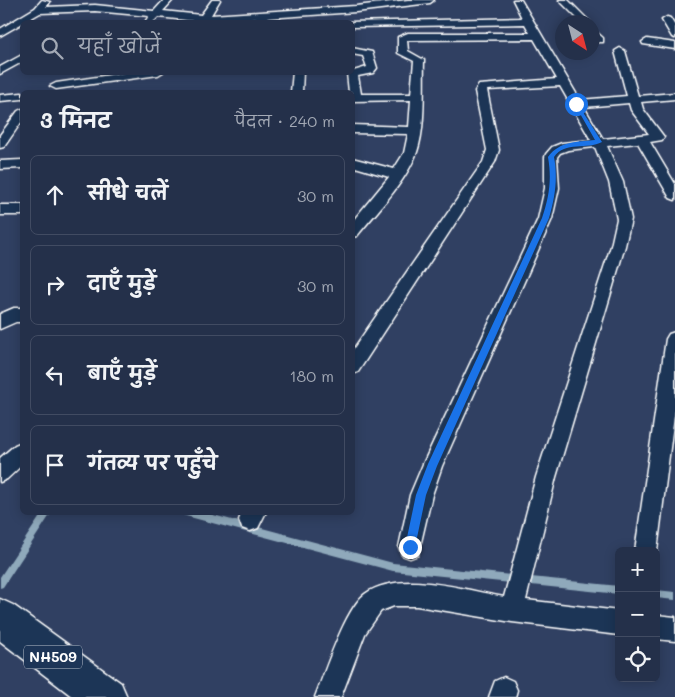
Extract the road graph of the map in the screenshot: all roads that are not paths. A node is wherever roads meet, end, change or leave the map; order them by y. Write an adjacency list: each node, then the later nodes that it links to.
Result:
1 (46, 0): 9 (street)
2 (169, 0): 14 (street)
3 (216, 0): 21 (street)
4 (336, 0): 10 (street)
5 (420, 0): 6 (street); 10 (street)
6 (430, 0)
7 (517, 0): 25 (street)
8 (564, 0): 15 (street)
9 (38, 10): 14 (street); 16 (street)
10 (336, 10): 17 (street); 22 (street)
11 (470, 11): 26 (street)
12 (447, 12): 13 (street)
13 (419, 13)
14 (156, 15): 20 (street); 21 (street)
15 (579, 15)
16 (29, 16): 18 (street); 19 (street)
17 (304, 17): 21 (street)
18 (21, 20)
19 (48, 20)
20 (150, 20)
21 (203, 20)
22 (336, 20)
23 (667, 20): 30 (street)
24 (20, 21): 29 (street)
25 (528, 21): 26 (street); 31 (street)
26 (480, 22): 28 (street)
27 (355, 24): 28 (street)
28 (399, 24): 32 (street)
29 (2, 30)
30 (675, 35)
31 (536, 36): 32 (street); 44 (street)
32 (404, 37): 50 (street)
33 (647, 42): 34 (street)
34 (675, 46)
35 (620, 51): 53 (street)
36 (355, 52): 39 (street)
37 (20, 59): 38 (street)
38 (0, 71)
39 (355, 73)
40 (72, 75): 45 (street)
41 (139, 75): 45 (street)
42 (298, 75): 46 (street)
43 (352, 75): 47 (street)
44 (564, 82): 54 (street); 70 (street)
45 (52, 89)
46 (297, 90)
47 (353, 90)
48 (20, 96): 51 (street)
49 (675, 96): 53 (street)
50 (415, 97): 52 (street); 57 (street)
51 (0, 98)
52 (355, 98)
53 (634, 99): 54 (street); 59 (street)
54 (576, 104): 60 (street)
55 (20, 118): 58 (street)
56 (355, 129): 57 (street)
57 (414, 132): 64 (street)
58 (1, 139)
59 (642, 139): 60 (street); 65 (street)
60 (599, 142): 73 (street); 75 (street)
61 (355, 163): 64 (street)
62 (20, 164): 63 (street)
63 (0, 165)
64 (398, 175): 68 (street)
65 (675, 194)
66 (0, 210): 67 (street)
67 (20, 210)
68 (355, 228)
69 (675, 339): 74 (street)
70 (355, 362)
71 (20, 454): 72 (street)
72 (0, 472)
73 (410, 547)
74 (647, 547)
75 (517, 590): 77 (street); 81 (street)
76 (0, 618): 80 (highway, NH509)
77 (615, 622)
78 (660, 627): 79 (street)
79 (675, 629)
80 (107, 697)
81 (328, 697)

